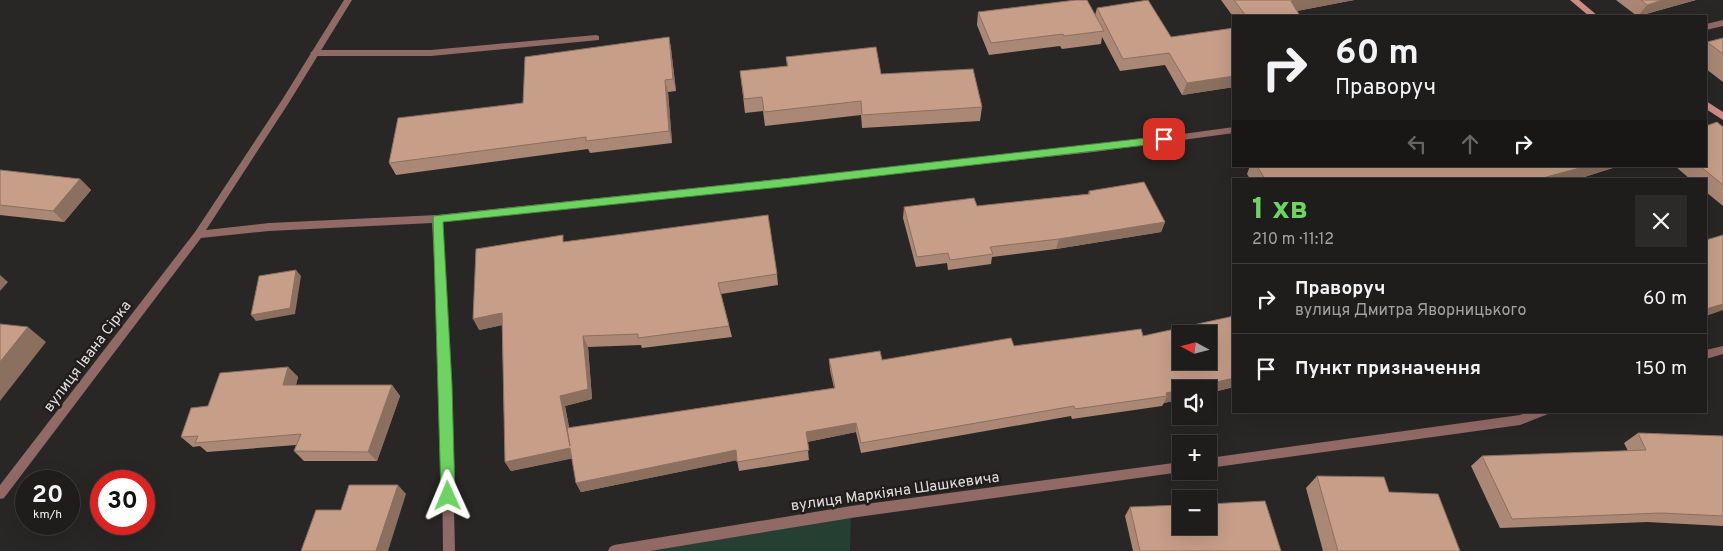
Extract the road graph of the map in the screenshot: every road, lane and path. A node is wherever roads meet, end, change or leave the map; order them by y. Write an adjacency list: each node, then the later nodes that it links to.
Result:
1 (348, 0): 7 (street, вулиця Івана Сірка)
2 (1574, 0): 3 (street)
3 (1593, 15)
4 (1723, 23): 5 (street)
5 (1707, 27)
6 (596, 38): 7 (street)
7 (314, 53): 12 (street, вулиця Івана Сірка)
8 (1707, 105): 9 (street)
9 (1723, 117)
10 (1232, 130): 11 (street)
11 (437, 219): 12 (street); 19 (street)
12 (198, 235): 18 (street, вулиця Івана Сірка)
13 (1723, 350): 14 (street)
14 (1707, 355)
15 (1539, 413): 16 (street)
16 (1217, 462)
17 (1172, 467): 20 (street, вулиця Маркіяна Шашкевича)
18 (0, 494)
19 (449, 551)
20 (614, 551)

